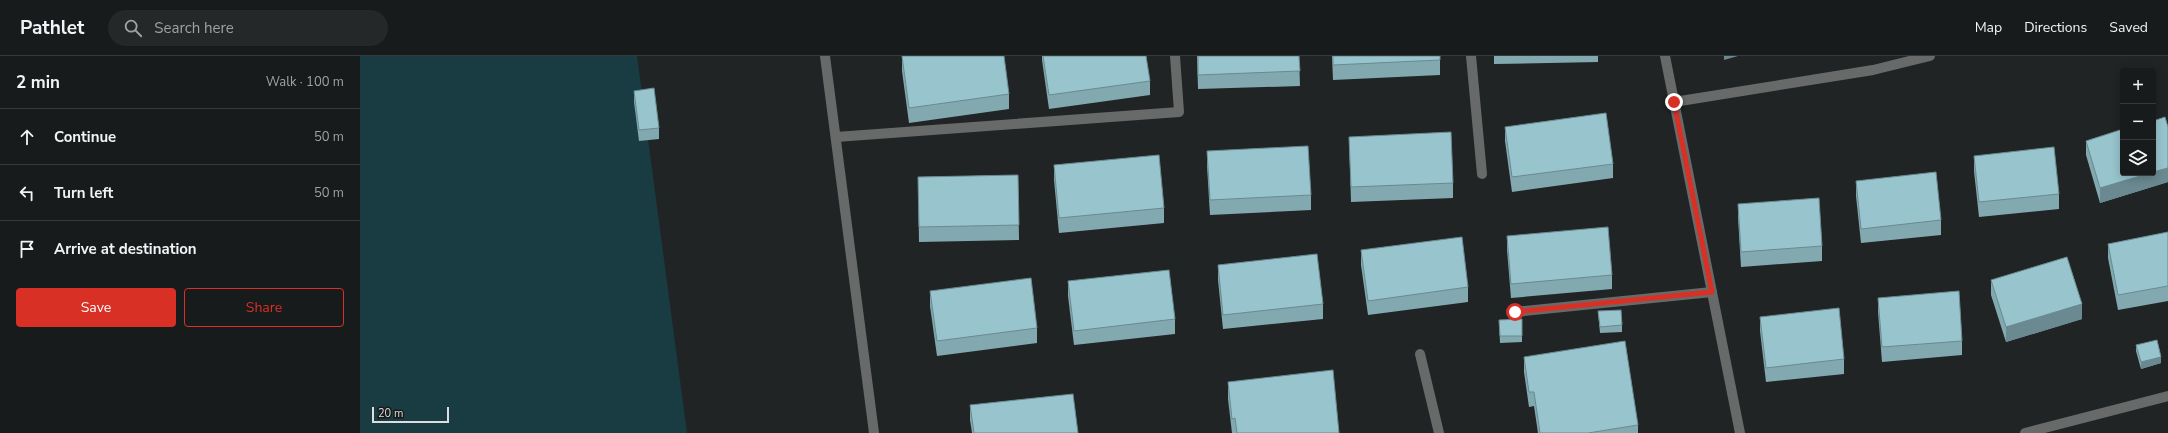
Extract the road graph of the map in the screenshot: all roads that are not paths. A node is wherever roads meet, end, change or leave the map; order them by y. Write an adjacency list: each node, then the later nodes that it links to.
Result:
1 (826, 56): 7 (street)
2 (1175, 56): 7 (street)
3 (1472, 56): 8 (street)
4 (1665, 56): 6 (street)
5 (1930, 56): 6 (street)
6 (1674, 102): 9 (street)
7 (836, 136): 13 (street)
8 (1482, 174)
9 (1712, 292): 10 (street); 15 (street)
10 (1515, 312)
11 (1420, 354): 14 (street)
12 (2168, 396): 16 (street)
13 (874, 433)
14 (1439, 433)
15 (1740, 433)
16 (2025, 433)

